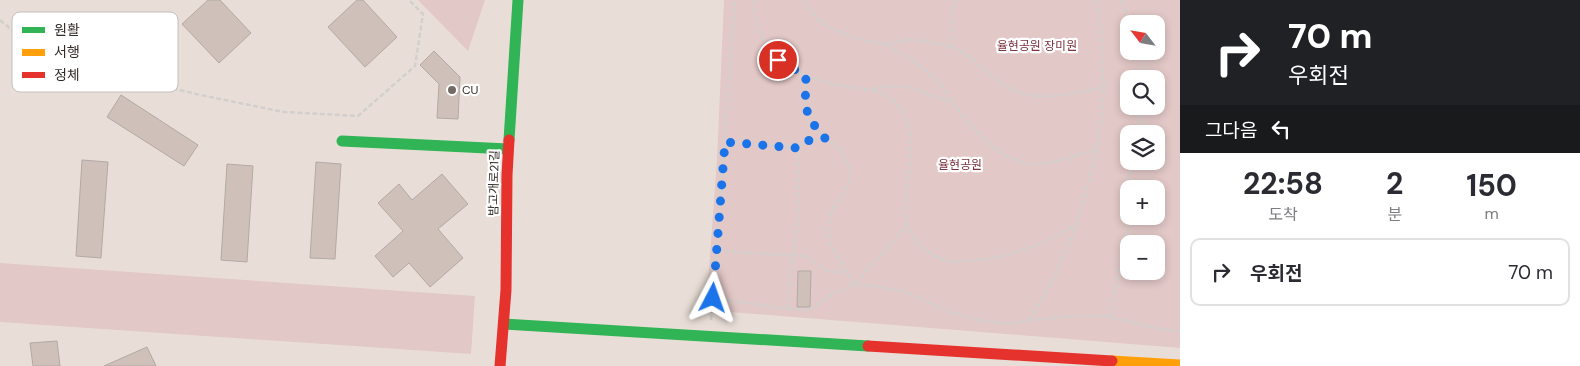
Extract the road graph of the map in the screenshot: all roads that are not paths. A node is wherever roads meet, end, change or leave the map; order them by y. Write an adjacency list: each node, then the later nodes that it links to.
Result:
1 (518, 0): 3 (street, 밤고개로21길)
2 (342, 141): 3 (street)
3 (508, 149): 4 (street, 밤고개로21길)
4 (504, 324): 5 (street); 6 (street, 밤고개로21길)
5 (1180, 365)
6 (500, 366)

